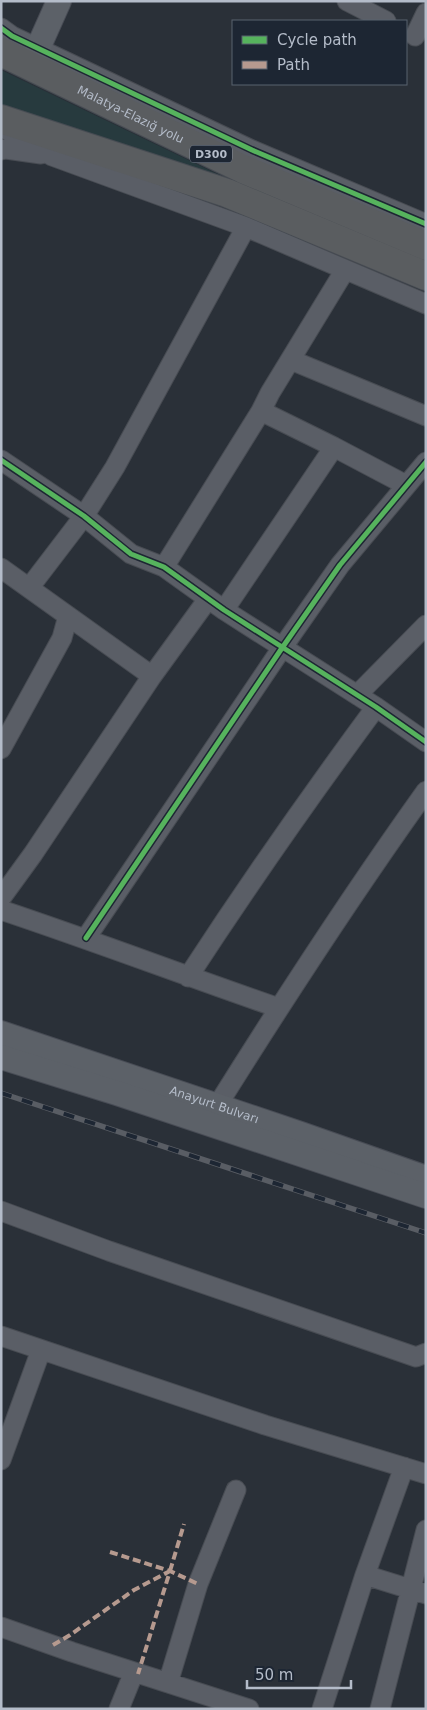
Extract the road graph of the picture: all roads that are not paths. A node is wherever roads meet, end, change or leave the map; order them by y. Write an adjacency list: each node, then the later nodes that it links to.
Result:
1 (59, 1): 7 (main road)
2 (347, 1): 4 (street)
3 (426, 13): 5 (street)
4 (384, 20)
5 (415, 36)
6 (4, 38): 7 (highway, Malatya-Elazığ yolu / D300)
7 (35, 57): 12 (street); 14 (highway, Malatya-Elazığ yolu / D300)
8 (1, 119): 16 (highway, D300)
9 (1, 127): 11 (street)
10 (1, 150): 11 (street)
11 (52, 156): 13 (street)
12 (426, 224)
13 (246, 228): 15 (street); 25 (street)
14 (426, 246)
15 (345, 270): 17 (street); 18 (street)
16 (426, 276)
17 (426, 304)
18 (291, 360): 19 (street); 20 (street)
19 (261, 411): 21 (street); 26 (street)
20 (426, 416)
21 (334, 447): 24 (street); 30 (street)
22 (1, 460): 25 (street)
23 (426, 462): 24 (street)
24 (406, 485): 33 (street)
25 (84, 516): 26 (street); 28 (street)
26 (164, 567): 29 (street)
27 (1, 568): 28 (street)
28 (29, 588): 31 (street)
29 (208, 599): 30 (street); 34 (street)
30 (224, 610): 33 (street)
31 (68, 616): 34 (street); 38 (street)
32 (426, 625): 35 (street)
33 (282, 648): 35 (street); 42 (street)
34 (152, 676): 40 (street)
35 (357, 696): 36 (street)
36 (376, 707): 37 (street); 43 (street)
37 (426, 742)
38 (1, 749)
39 (426, 791): 44 (street)
40 (1, 898)
41 (1, 910): 42 (street)
42 (86, 938): 43 (street)
43 (188, 977): 44 (street)
44 (279, 1008): 47 (street)
45 (1, 1033): 47 (main road, Anayurt Bulvarı)
46 (1, 1057): 49 (main road, Anayurt Bulvarı)
47 (217, 1106): 48 (main road, Anayurt Bulvarı)
48 (426, 1178)
49 (426, 1196)
50 (1, 1211): 53 (street)
51 (1, 1336): 52 (street)
52 (41, 1350): 54 (street); 55 (street)
53 (426, 1353)
54 (1, 1460)
55 (404, 1468): 56 (street); 59 (street)
56 (426, 1474)
57 (236, 1490): 63 (street)
58 (426, 1530): 60 (street)
59 (365, 1575): 60 (street); 66 (street)
60 (418, 1592): 67 (street)
61 (1, 1626): 62 (street)
62 (134, 1672): 63 (street); 64 (street)
63 (168, 1683): 65 (street)
64 (119, 1709)
65 (249, 1709)
66 (322, 1709)
67 (380, 1709)

